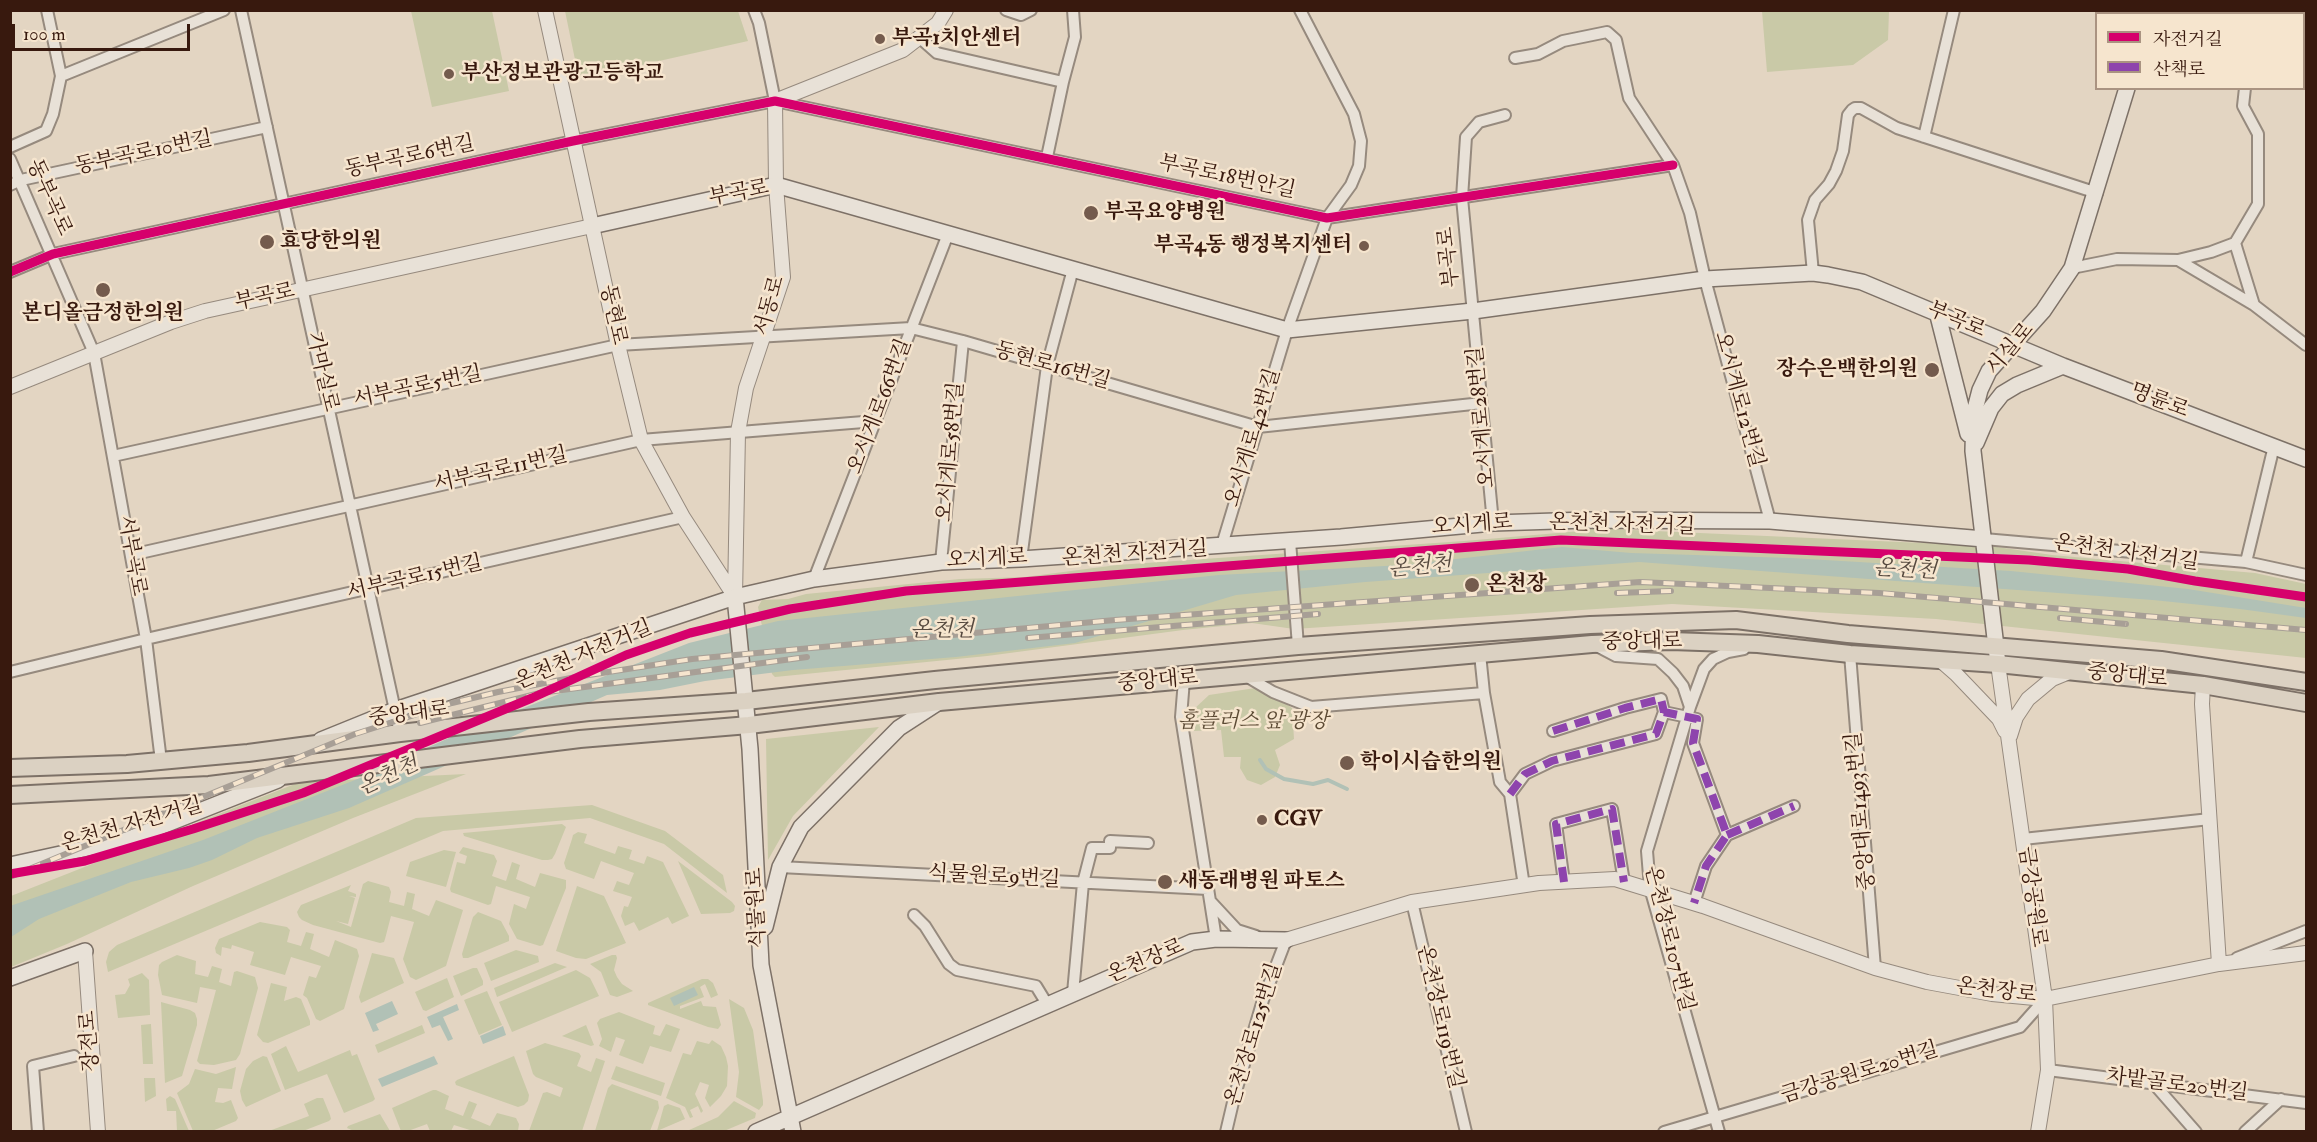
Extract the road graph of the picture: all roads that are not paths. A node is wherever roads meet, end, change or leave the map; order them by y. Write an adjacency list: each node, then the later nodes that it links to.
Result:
1 (47, 10): 14 (street)
2 (224, 10): 14 (street)
3 (241, 10): 20 (street, 가마실로)
4 (545, 10): 22 (street, 동현로)
5 (754, 10): 18 (street)
6 (946, 10): 12 (street)
7 (1006, 10): 8 (street)
8 (1031, 10)
9 (1073, 10): 15 (street)
10 (1300, 10): 32 (street, 오시게로42번길)
11 (1954, 10): 21 (street)
12 (920, 38): 15 (street); 18 (street)
13 (1515, 58): 26 (street, 오시게로12번길)
14 (61, 76): 23 (street)
15 (1062, 82): 24 (street)
16 (2126, 90): 29 (main road, 시실로)
17 (2245, 90): 35 (street)
18 (776, 101): 22 (street, 동부곡로6번길); 24 (street, 부곡로18번안길); 28 (street, 서동로)
19 (1504, 115): 30 (street, 부곡로)
20 (267, 127): 27 (street, 동부곡로10번길); 31 (street, 가마실로)
21 (1924, 137): 29 (street); 41 (street)
22 (573, 141): 31 (street, 동부곡로6번길); 33 (street, 동현로)
23 (10, 147)
24 (1047, 158): 32 (street, 부곡로18번안길)
25 (10, 159): 27 (street, 동부곡로)
26 (1674, 165): 30 (street, 부곡로18번안길); 42 (street, 오시게로12번길)
27 (16, 182): 36 (street, 동부곡로)
28 (776, 185): 33 (main road, 부곡로); 34 (main road, 부곡로); 49 (street, 서동로)
29 (2097, 193): 38 (main road, 시실로)
30 (1462, 198): 32 (street, 부곡로18번안길); 45 (street, 부곡로)
31 (284, 204): 36 (street, 동부곡로6번길); 43 (street, 가마실로)
32 (1327, 218): 48 (street, 오시게로42번길)
33 (592, 226): 43 (street, 부곡로); 51 (street, 동현로)
34 (948, 234): 39 (main road, 부곡로); 47 (street, 오시게로66번길)
35 (2235, 243): 37 (street); 44 (street)
36 (53, 254): 40 (street, 동부곡로6번길); 54 (street, 동부곡로)
37 (2178, 260): 38 (street); 44 (street)
38 (2072, 267): 52 (main road, 시실로)
39 (1073, 269): 48 (main road, 부곡로); 55 (street)
40 (10, 272)
41 (1813, 273): 42 (main road, 부곡로); 46 (main road, 부곡로)
42 (1705, 279): 45 (main road, 부곡로); 70 (street, 오시게로12번길)
43 (302, 290): 54 (street, 부곡로); 59 (street, 가마실로)
44 (2254, 305): 53 (street)
45 (1473, 311): 48 (main road, 부곡로); 58 (street, 오시게로28번길)
46 (1937, 312): 52 (main road, 부곡로); 65 (main road)
47 (911, 328): 49 (street, 동현로16번길); 50 (street, 동현로16번길); 60 (street, 오시게로66번길)
48 (1287, 330): 61 (street, 오시게로42번길)
49 (763, 337): 51 (street, 동현로16번길); 62 (street, 서동로)
50 (963, 341): 55 (street, 동현로16번길); 77 (street, 오시게로58번길)
51 (618, 345): 59 (street, 서부곡로5번길); 63 (street, 동현로)
52 (2012, 345): 56 (main road, 명륜로); 65 (main road, 시실로)
53 (2307, 345)
54 (94, 353): 57 (street, 부곡로); 66 (street, 서부곡로)
55 (1047, 366): 61 (street, 동현로16번길); 76 (street)
56 (2064, 366): 64 (main road, 명륜로); 65 (main road)
57 (10, 387)
58 (1482, 403): 61 (street, 동현로16번길); 71 (street, 오시게로28번길)
59 (329, 408): 66 (street, 서부곡로5번길); 68 (street, 가마실로)
60 (876, 421): 62 (street, 서부곡로11번길); 80 (street, 오시게로66번길)
61 (1257, 427): 74 (street, 오시게로42번길)
62 (738, 432): 63 (street, 서부곡로11번길); 82 (street, 서동로)
63 (641, 440): 68 (street, 서부곡로11번길); 69 (street, 동현로)
64 (2274, 446): 67 (main road, 명륜로); 78 (street)
65 (1973, 451): 73 (main road, 시실로)
66 (113, 456): 75 (street, 서부곡로)
67 (2307, 459)
68 (351, 505): 75 (street, 서부곡로11번길); 81 (street, 가마실로)
69 (683, 517): 81 (street, 서부곡로15번길); 82 (street, 동현로)
70 (1770, 521): 71 (main road, 오시게로); 73 (main road, 오시게로)
71 (1493, 523): 72 (main road, 오시게로)
72 (1290, 541): 74 (main road, 오시게로); 87 (street)
73 (1984, 543): 78 (street); 86 (main road, 시실로)
74 (1222, 545): 76 (main road, 오시게로)
75 (131, 555): 83 (street, 서부곡로)
76 (1021, 559): 77 (main road, 오시게로)
77 (941, 562): 80 (main road, 오시게로)
78 (2246, 562): 79 (street)
79 (2307, 575)
80 (814, 579): 82 (main road, 오시게로)
81 (369, 590): 83 (street, 서부곡로15번길); 102 (street, 가마실로)
82 (735, 597): 99 (main road, 식물원로); 102 (main road, 오시게로)
83 (146, 639): 93 (street, 서부곡로15번길); 110 (street, 서부곡로)
84 (1592, 644): 85 (main road, 중앙대로); 88 (main road, 중앙대로); 104 (street)
85 (1758, 644): 89 (main road, 중앙대로); 104 (street, 온천장로107번길)
86 (1996, 645): 87 (main road, 중앙대로); 91 (main road, 시실로); 96 (main road, 중앙대로)
87 (1298, 646): 99 (main road, 중앙대로)
88 (1480, 654): 94 (main road, 중앙대로); 98 (street)
89 (1850, 654): 90 (main road, 중앙대로); 140 (street, 중앙대로1493번길)
90 (1940, 660): 91 (main road, 중앙대로); 108 (street)
91 (1998, 664): 92 (main road, 중앙대로); 108 (street, 금강공원로)
92 (2070, 671): 97 (main road, 중앙대로); 108 (street)
93 (10, 672)
94 (1243, 674): 95 (main road, 중앙대로); 98 (street)
95 (1184, 680): 100 (main road, 중앙대로); 127 (street)
96 (2307, 681)
97 (2203, 685): 101 (main road, 중앙대로); 116 (street)
98 (1484, 693): 113 (street)
99 (746, 701): 105 (main road, 식물원로); 107 (main road, 중앙대로)
100 (939, 702): 105 (main road, 중앙대로); 121 (main road)
101 (2307, 703)
102 (395, 710): 107 (street, 가마실로); 109 (main road, 오시게로)
103 (1664, 711): 104 (street); 106 (street); 113 (street)
104 (1689, 712): 117 (street); 126 (street, 온천장로107번길)
105 (749, 725): 112 (main road, 중앙대로); 139 (main road, 식물원로)
106 (1553, 731)
107 (400, 733): 109 (main road, 중앙대로)
108 (2009, 738): 118 (street, 금강공원로)
109 (305, 747): 110 (main road, 중앙대로)
110 (161, 761): 111 (main road, 중앙대로)
111 (10, 768)
112 (295, 774): 114 (main road, 중앙대로); 120 (main road)
113 (1510, 794): 125 (street)
114 (10, 795)
115 (1794, 806): 117 (street)
116 (2210, 819): 118 (street); 138 (street)
117 (1727, 835): 130 (street)
118 (2023, 839): 143 (street, 금강공원로)
119 (1148, 843): 124 (street)
120 (10, 865)
121 (780, 867): 124 (street, 식물원로9번길); 139 (main road)
122 (1564, 882): 123 (street, 온천장로); 123 (street); 125 (street, 온천장로)
123 (1624, 882): 126 (street, 온천장로)
124 (1083, 883): 127 (street, 식물원로9번길); 142 (street)
125 (1524, 886): 129 (street, 온천장로)
126 (1650, 888): 130 (street, 온천장로); 153 (street, 온천장로107번길)
127 (1209, 889): 128 (street)
128 (1210, 902): 133 (street); 134 (street)
129 (1412, 902): 135 (street, 온천장로); 159 (street, 온천장로119번길)
130 (1694, 903): 140 (street, 온천장로)
131 (914, 915): 144 (street)
132 (2307, 931): 138 (street)
133 (1216, 939): 134 (main road, 온천장로); 142 (main road, 온천장로)
134 (1264, 939): 135 (main road, 온천장로)
135 (1286, 940): 147 (street, 온천장로125번길)
136 (85, 951): 141 (main road); 155 (street, 장전로)
137 (2307, 953): 138 (street, 온천장로)
138 (2219, 963): 143 (street, 온천장로)
139 (761, 966): 152 (main road, 식물원로)
140 (1875, 968): 143 (street, 온천장로)
141 (11, 975)
142 (1073, 993): 144 (main road, 온천장로)
143 (2045, 999): 148 (street, 금강공원로); 153 (street, 금강공원로20번길)
144 (1047, 1004): 152 (main road, 온천장로)
145 (1234, 1053): 147 (street)
146 (74, 1056): 154 (street)
147 (1246, 1057): 158 (street, 온천장로125번길)
148 (2048, 1070): 149 (street, 차밭골로20번길); 162 (street, 금강공원로)
149 (2154, 1084): 150 (street, 차밭골로20번길); 163 (street)
150 (2281, 1099): 151 (street, 차밭골로20번길); 164 (street)
151 (2307, 1103)
152 (790, 1116): 156 (main road, 온천장로); 157 (main road, 식물원로)
153 (1715, 1118): 160 (street, 금강공원로20번길); 161 (street, 온천장로107번길)
154 (38, 1131)
155 (98, 1131)
156 (756, 1131)
157 (794, 1131)
158 (1226, 1131)
159 (1466, 1131)
160 (1664, 1131)
161 (1719, 1131)
162 (2038, 1131)
163 (2196, 1131)
164 (2245, 1131)

